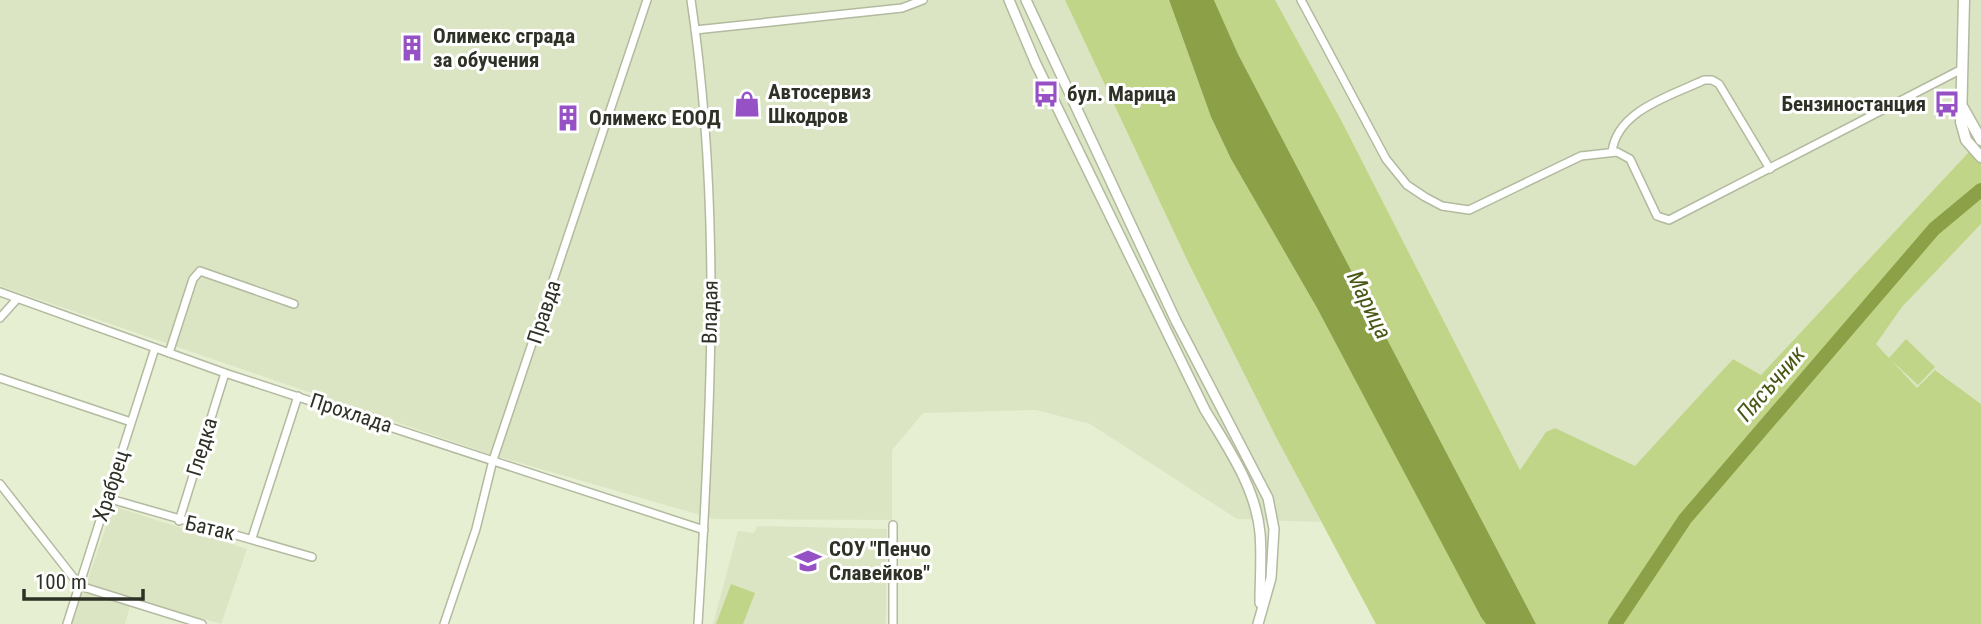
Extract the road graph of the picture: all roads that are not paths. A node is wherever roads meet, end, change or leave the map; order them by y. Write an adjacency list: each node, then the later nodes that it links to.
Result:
1 (646, 0): 25 (street, Правда)
2 (691, 0): 8 (street, Владая)
3 (923, 0): 8 (street)
4 (1009, 0): 34 (street)
5 (1026, 0): 34 (street)
6 (1300, 0): 12 (street)
7 (1964, 0): 9 (main road)
8 (695, 30): 30 (street, Владая)
9 (1962, 69): 10 (main road); 14 (street)
10 (1962, 108): 11 (main road); 13 (main road)
11 (1981, 140)
12 (1612, 152): 14 (street); 14 (street)
13 (1979, 155)
14 (1770, 169)
15 (0, 292): 16 (street, Прохлада)
16 (17, 299): 18 (street); 19 (street, Прохлада)
17 (294, 304): 20 (street)
18 (0, 318)
19 (155, 348): 20 (street, Прохлада); 24 (street, Храбрец)
20 (169, 353): 21 (street, Прохлада)
21 (225, 373): 23 (street, Прохлада); 28 (street, Гледка)
22 (0, 378): 24 (street)
23 (298, 396): 25 (street, Прохлада); 31 (street)
24 (131, 422): 27 (street, Храбрец)
25 (493, 460): 30 (street, Прохлада); 37 (street, Правда)
26 (0, 484): 33 (street)
27 (107, 498): 28 (street, Батак); 33 (street, Храбрец)
28 (179, 521): 31 (street, Батак)
29 (893, 525): 39 (street)
30 (704, 530): 38 (street, Владая)
31 (252, 538): 32 (street, Батак)
32 (312, 558)
33 (80, 586): 35 (street, Храбрец); 36 (street)
34 (1260, 612): 40 (street)
35 (67, 624)
36 (202, 624)
37 (444, 624)
38 (698, 624)
39 (892, 624)
40 (1258, 624)

